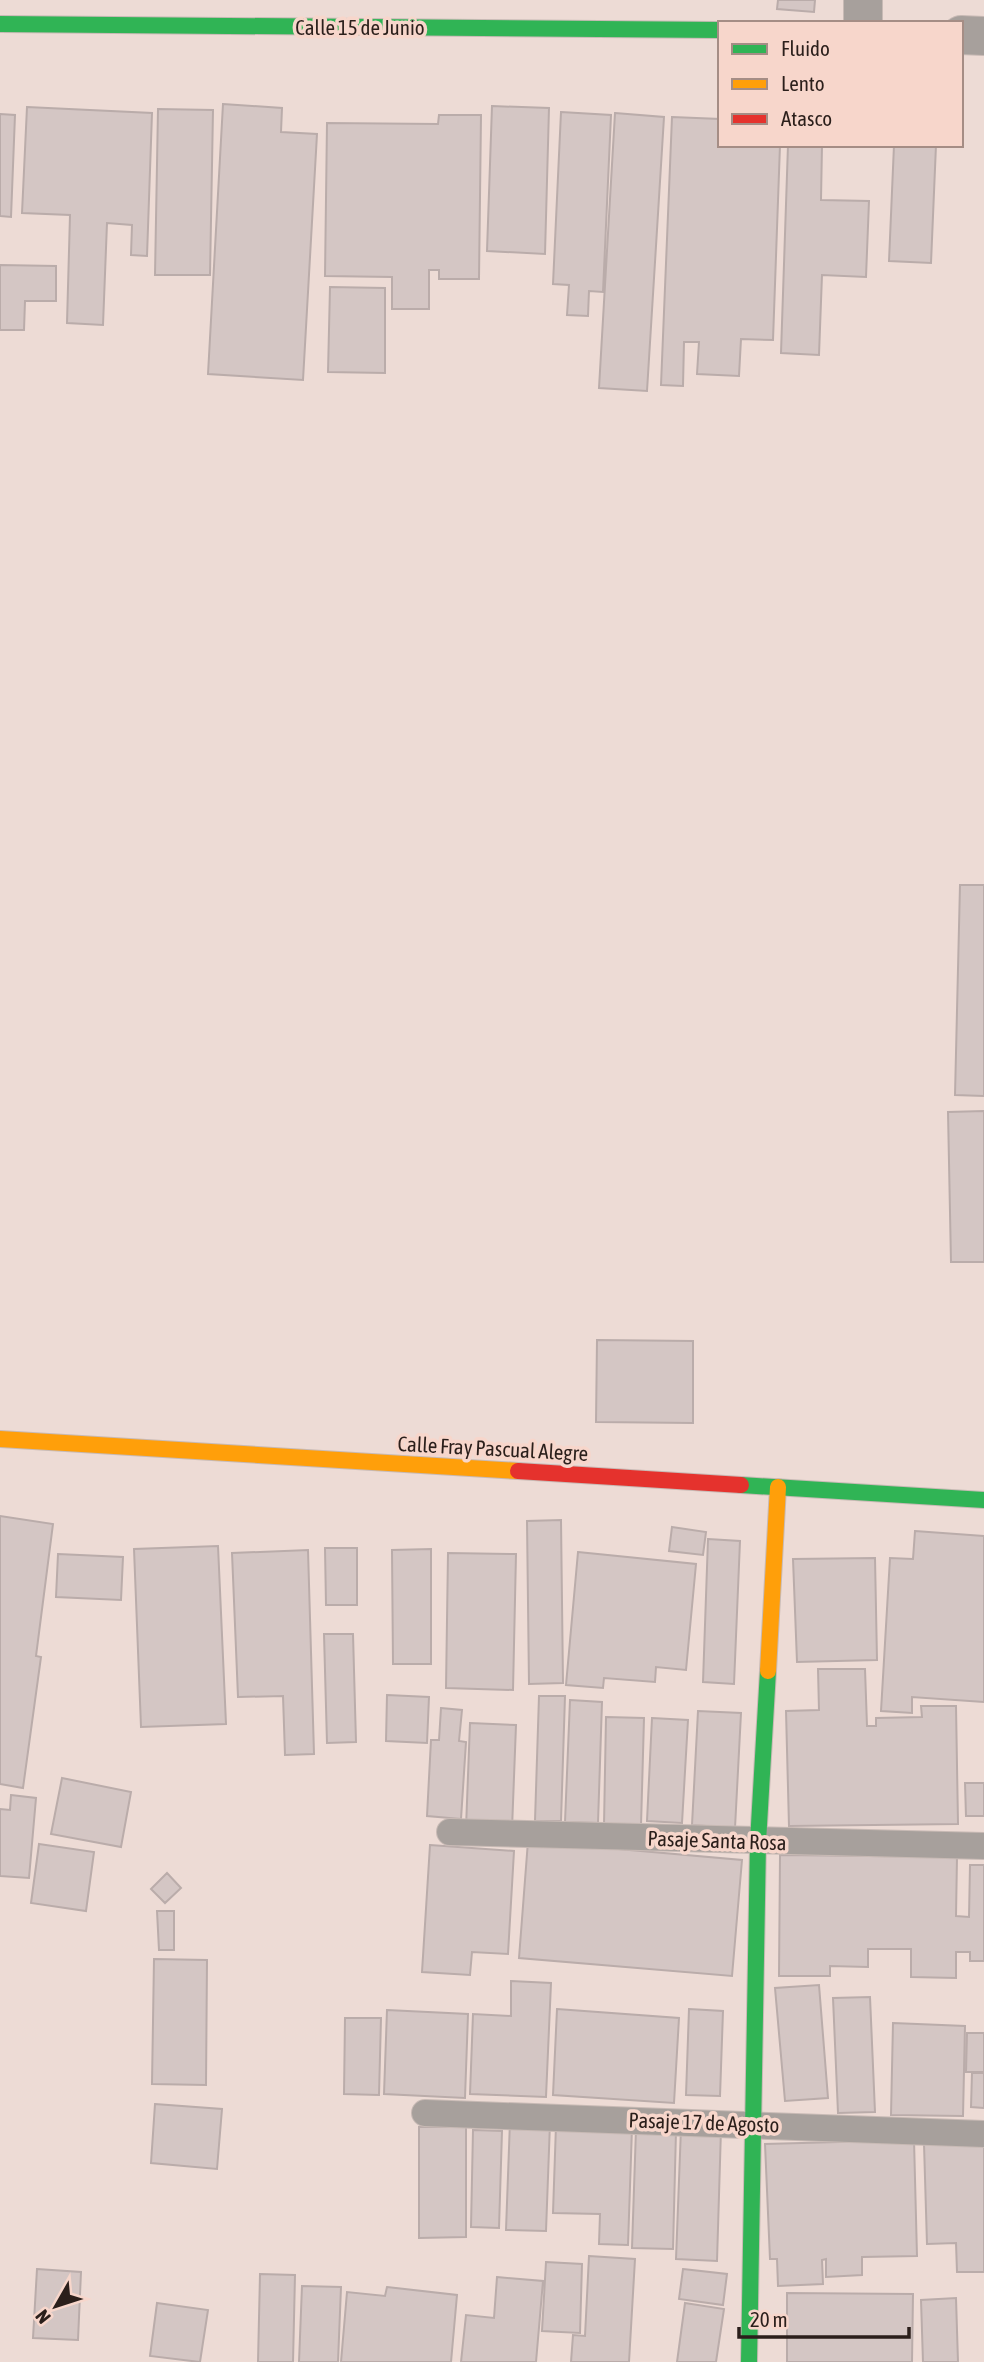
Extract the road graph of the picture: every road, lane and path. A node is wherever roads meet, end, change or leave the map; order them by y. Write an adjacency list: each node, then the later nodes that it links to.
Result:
1 (863, 0): 2 (street)
2 (863, 21)
3 (0, 24): 4 (street, Calle 15 de Junio)
4 (718, 30)
5 (963, 35): 6 (street)
6 (984, 36)
7 (0, 1439): 8 (street, Calle Fray Pascual Alegre)
8 (778, 1487): 9 (street, Calle Fray Pascual Alegre); 11 (street)
9 (984, 1500)
10 (450, 1832): 11 (lane, Pasaje Santa Rosa)
11 (758, 1842): 12 (lane, Pasaje Santa Rosa); 14 (street)
12 (984, 1846)
13 (425, 2113): 14 (lane, Pasaje 17 de Agosto)
14 (753, 2123): 15 (lane, Pasaje 17 de Agosto); 16 (street)
15 (984, 2134)
16 (749, 2362)

